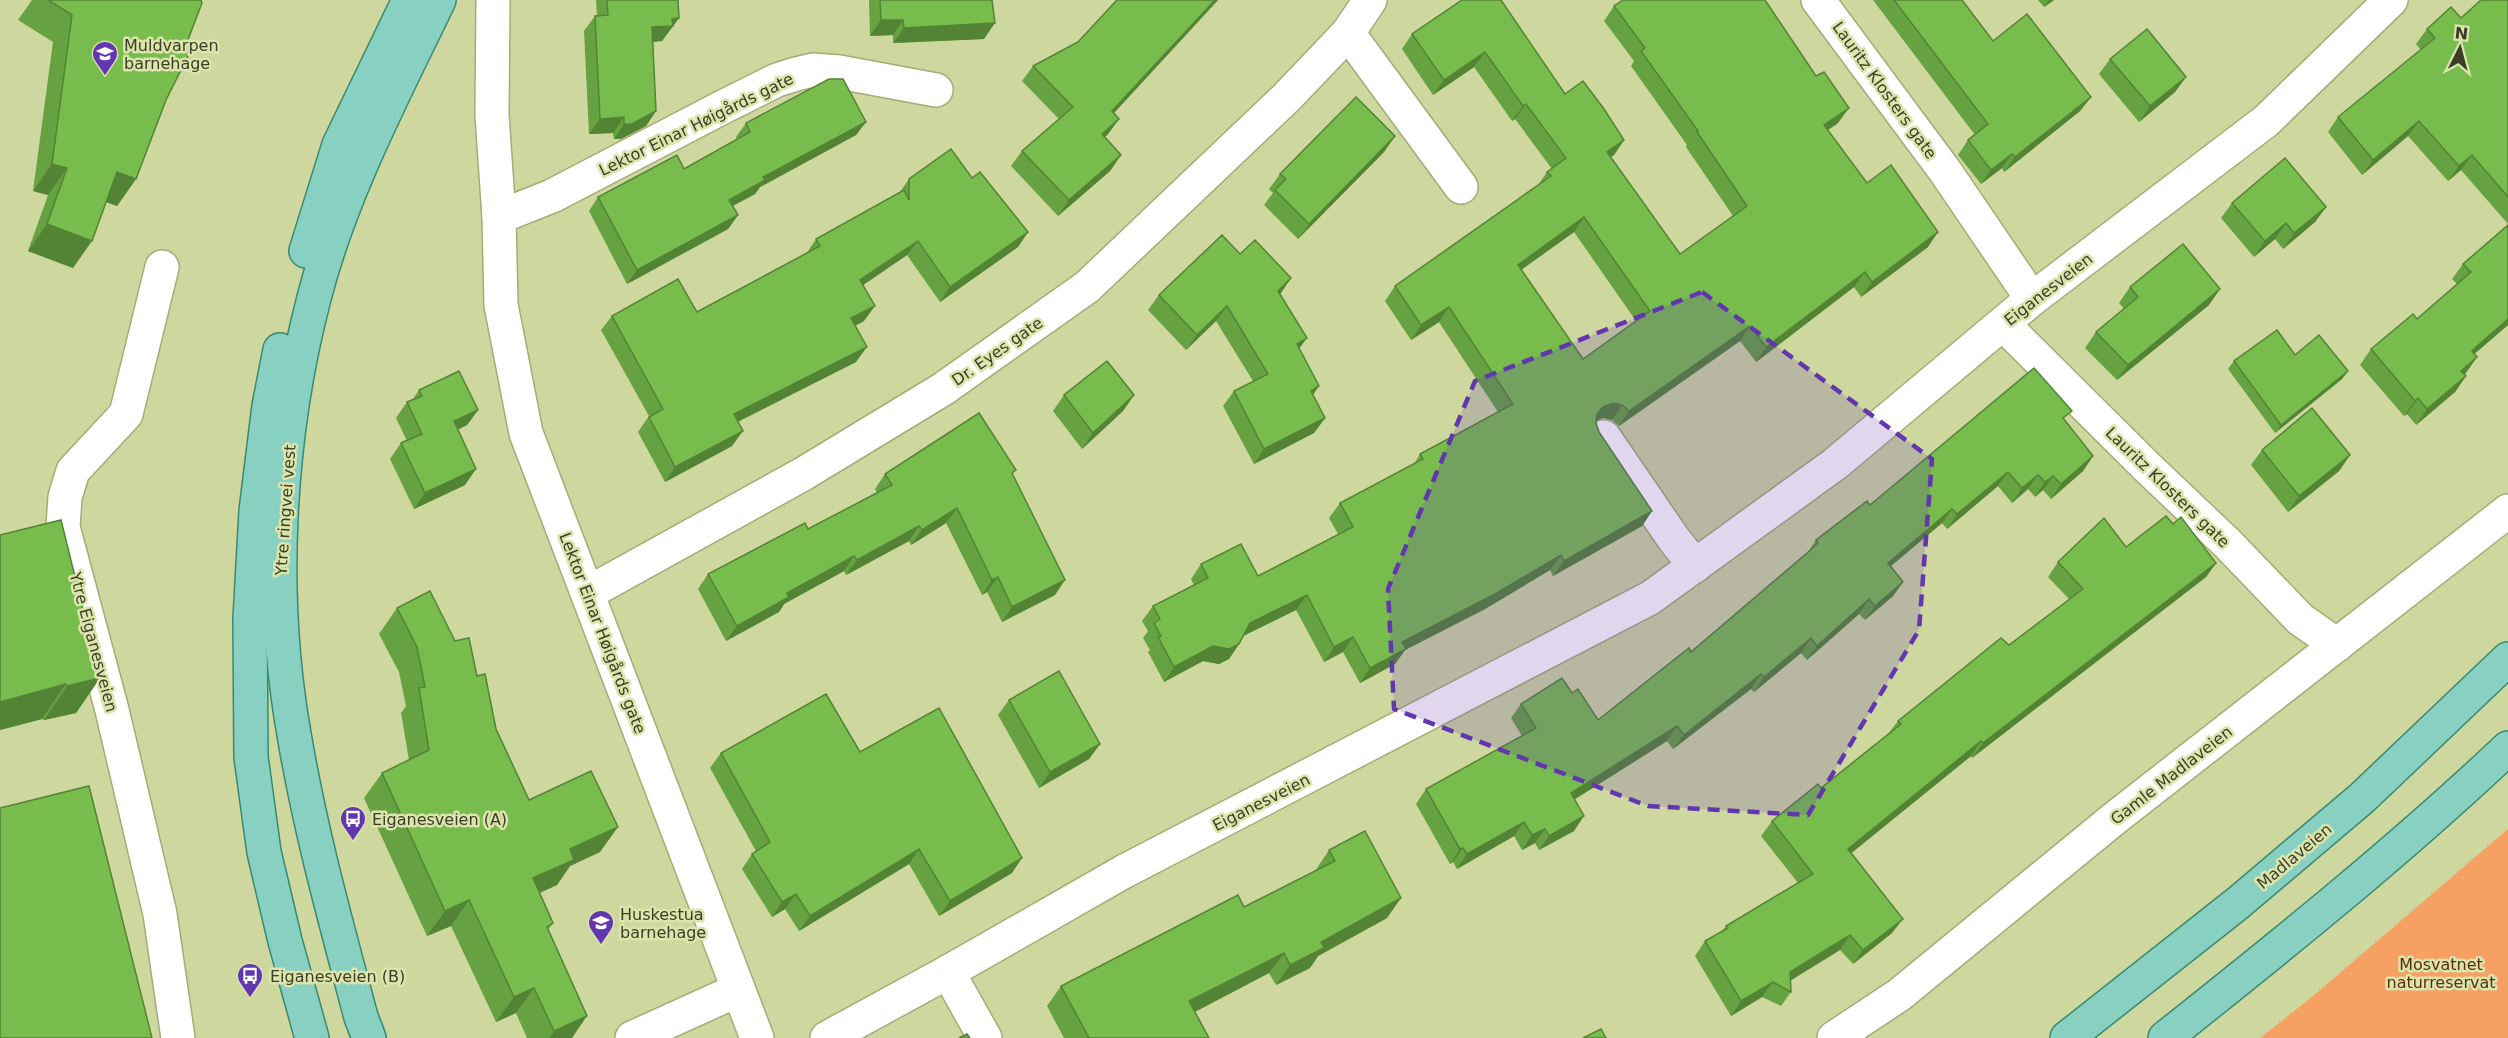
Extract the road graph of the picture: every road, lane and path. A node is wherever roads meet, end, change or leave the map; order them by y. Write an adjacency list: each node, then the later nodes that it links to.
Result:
1 (409, 0): 24 (main road, Ytre ringvei vest)
2 (439, 0): 25 (main road, Ytre ringvei vest)
3 (493, 0): 10 (street, Lektor Einar Høigårds gate)
4 (1370, 0): 7 (street, Dr. Eyes gate)
5 (1818, 0): 12 (street, Lauritz Klosters gate)
6 (2391, 0): 12 (street, Eiganesveien)
7 (1348, 33): 9 (street); 17 (street, Dr. Eyes gate)
8 (936, 90): 10 (street, Lektor Einar Høigårds gate)
9 (1461, 187)
10 (499, 217): 17 (street, Lektor Einar Høigårds gate)
11 (162, 267): 23 (street, Ytre Eiganesveien)
12 (2032, 299): 13 (street, Eiganesveien)
13 (2003, 324): 16 (street, Eiganesveien); 18 (street, Lauritz Klosters gate)
14 (1604, 438): 16 (street)
15 (2508, 511): 18 (street, Gamle Madlaveien)
16 (1695, 566): 21 (street, Eiganesveien)
17 (588, 593): 22 (street, Lektor Einar Høigårds gate)
18 (2337, 645): 30 (street, Gamle Madlaveien)
19 (2508, 658): 31 (main road, Madlaveien)
20 (2508, 748): 32 (main road)
21 (948, 972): 28 (street, Eiganesveien); 29 (street)
22 (738, 990): 26 (street); 27 (street, Lektor Einar Høigårds gate)
23 (178, 1038)
24 (312, 1038)
25 (369, 1038)
26 (632, 1038)
27 (757, 1038)
28 (826, 1038)
29 (985, 1038)
30 (1834, 1038)
31 (2067, 1038)
32 (2165, 1038)

